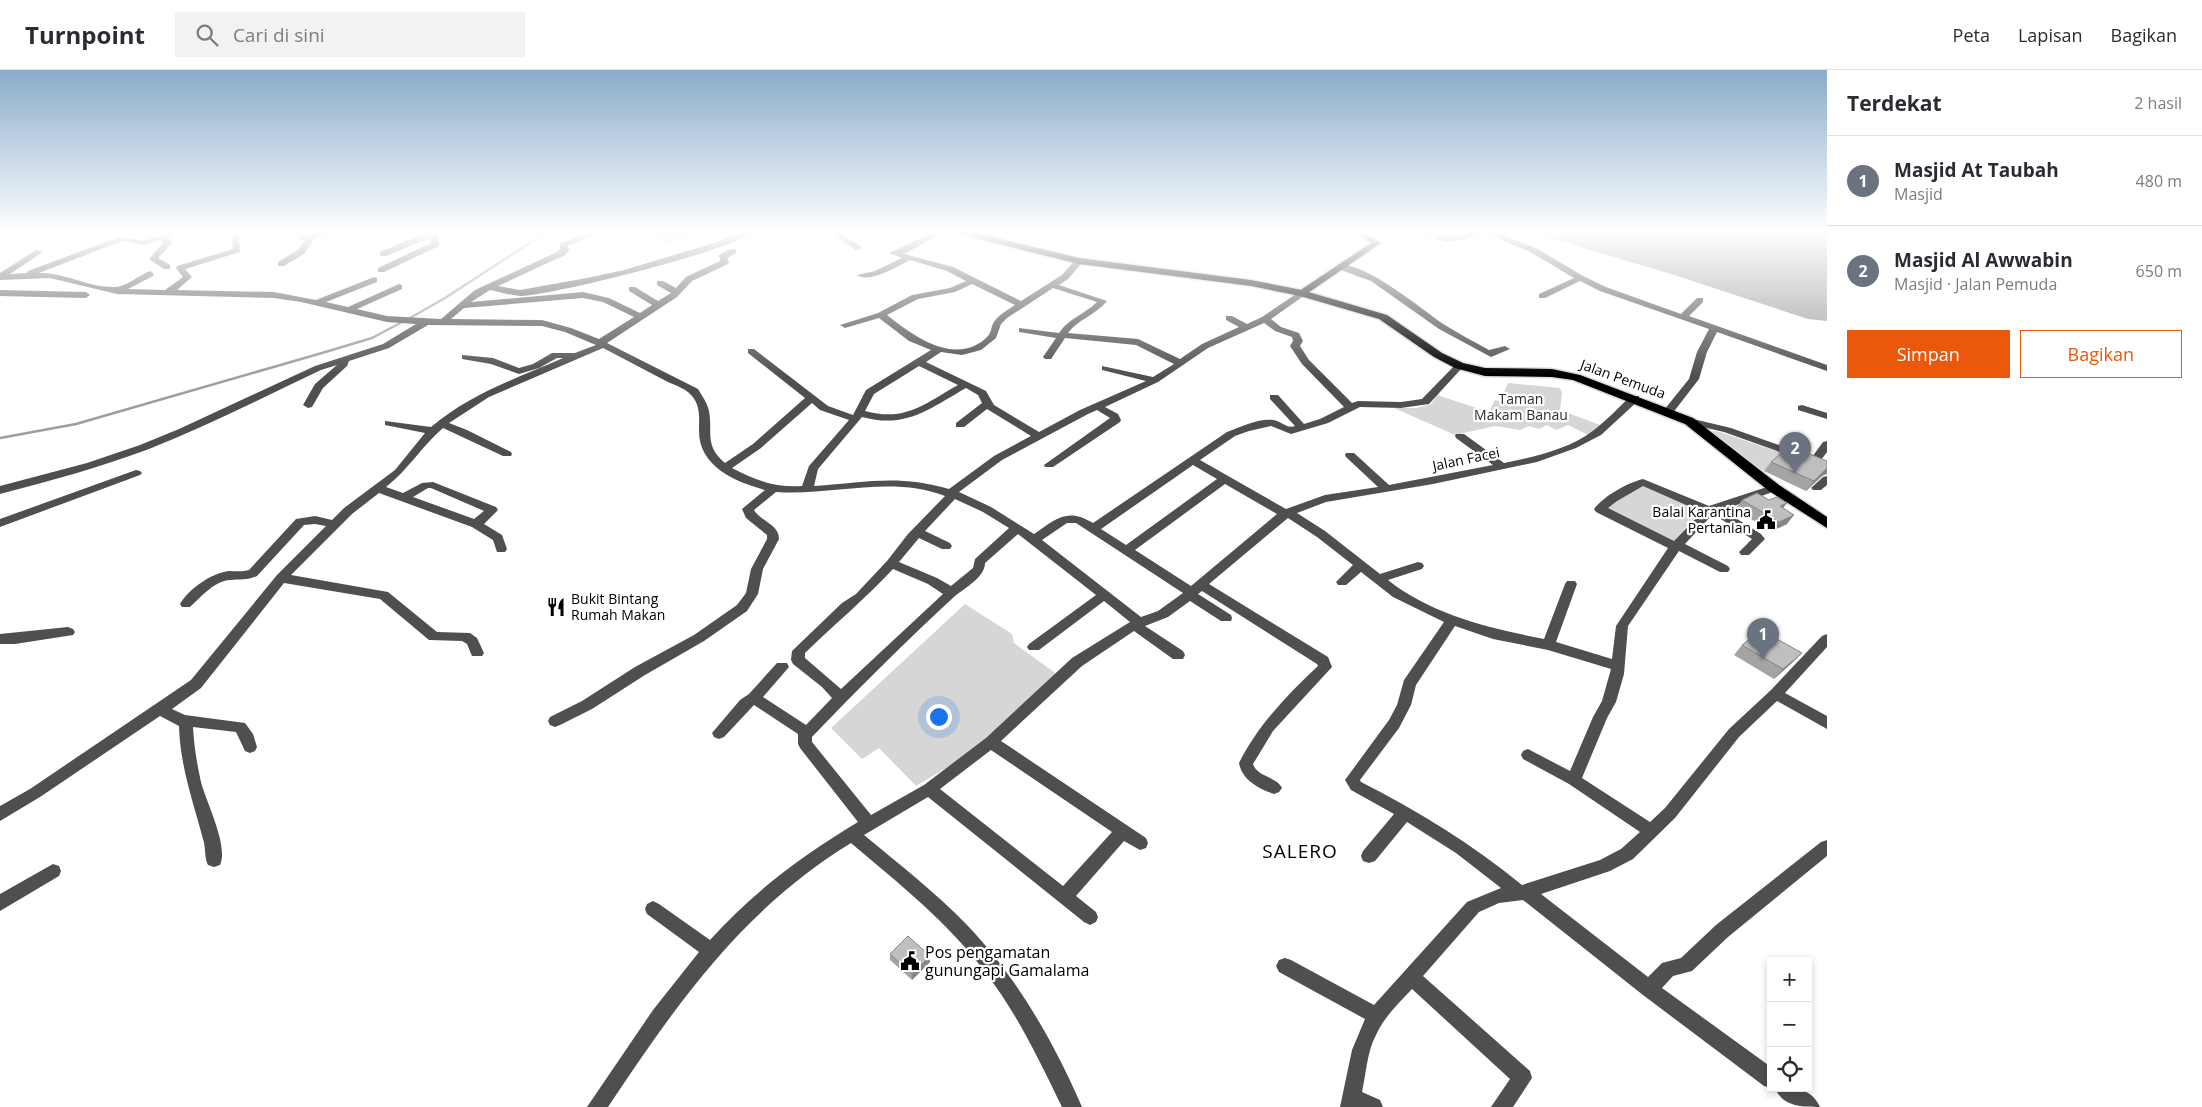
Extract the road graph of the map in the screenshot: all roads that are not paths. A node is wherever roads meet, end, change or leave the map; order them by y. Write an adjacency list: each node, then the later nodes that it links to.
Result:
1 (72, 279): 21 (street)
2 (140, 279): 21 (street)
3 (186, 279): 25 (street)
4 (505, 279): 19 (street)
5 (595, 279): 19 (street)
6 (689, 279): 23 (street)
7 (971, 279): 15 (street)
8 (1060, 279): 17 (street)
9 (1223, 279): 24 (highway, Jalan Pemuda)
10 (1322, 279): 24 (main road)
11 (1375, 279): 47 (street)
12 (1577, 279): 27 (street)
13 (1583, 279): 36 (street)
14 (374, 280): 29 (street)
15 (974, 281): 30 (street); 34 (street)
16 (660, 283): 23 (street)
17 (1051, 285): 30 (street); 45 (street)
18 (399, 287): 33 (street)
19 (488, 287): 32 (street)
20 (632, 290): 31 (street)
21 (118, 291): 25 (street)
22 (0, 292): 26 (street)
23 (677, 292): 31 (street)
24 (1302, 293): 38 (street); 56 (highway, Jalan Pemuda)
25 (163, 294): 29 (street)
26 (86, 295)
27 (1542, 296)
28 (1700, 300): 36 (street)
29 (318, 302): 33 (street)
30 (1021, 304): 48 (street)
31 (658, 305): 35 (street)
32 (460, 306): 35 (street); 40 (street)
33 (348, 310): 39 (street)
34 (881, 315): 41 (street); 48 (street)
35 (639, 316): 46 (street)
36 (1683, 317): 43 (street)
37 (1229, 318): 42 (street)
38 (1266, 319): 42 (street); 67 (street)
39 (423, 322): 40 (street); 53 (street)
40 (443, 322): 46 (street)
41 (845, 325)
42 (1248, 328): 55 (street)
43 (1714, 328): 58 (street); 69 (street)
44 (1022, 330): 45 (street)
45 (1062, 336): 52 (street); 55 (street)
46 (601, 344): 50 (street); 87 (street)
47 (1505, 349)
48 (938, 350): 54 (street)
49 (751, 352): 63 (street)
50 (582, 355): 51 (street); 75 (street)
51 (465, 357)
52 (1048, 357)
53 (344, 360): 65 (street); 96 (street)
54 (919, 362): 60 (street); 70 (street)
55 (1180, 363): 59 (street)
56 (1459, 366): 62 (highway, Jalan Pemuda); 67 (street)
57 (1105, 368): 59 (street)
58 (1827, 368)
59 (1155, 380): 66 (street)
60 (966, 384): 64 (street); 70 (street)
61 (1274, 397): 76 (street)
62 (1635, 398): 69 (highway, Jalan Pemuda); 86 (street, Jalan Facei)
63 (811, 399): 70 (street); 87 (street)
64 (987, 404): 74 (street); 77 (street)
65 (308, 405)
66 (1098, 407): 77 (street); 84 (street)
67 (1350, 407): 76 (street)
68 (1802, 408): 71 (street)
69 (1668, 412): 72 (highway, Jalan Pemuda)
70 (858, 416): 97 (street)
71 (1827, 416)
72 (1689, 421): 83 (street); 93 (highway, Jalan Pemuda)
73 (389, 423): 75 (street)
74 (960, 425)
75 (437, 427): 80 (street); 91 (street)
76 (1302, 428): 82 (street)
77 (1039, 436): 98 (street)
78 (1460, 436): 86 (street)
79 (1827, 444): 83 (street)
80 (508, 454)
81 (1350, 455): 92 (street)
82 (1192, 460): 89 (street); 107 (street)
83 (1815, 461): 85 (street)
84 (1049, 465)
85 (1827, 466)
86 (1503, 467): 92 (street, Jalan Facei)
87 (724, 468): 95 (street)
88 (136, 473): 102 (street)
89 (1224, 479): 101 (street); 113 (street)
90 (1827, 479): 94 (street)
91 (377, 488): 99 (street); 105 (street)
92 (1386, 488): 101 (street, Jalan Facei)
93 (1774, 488): 100 (street); 103 (highway, Jalan Pemuda)
94 (1817, 488)
95 (773, 489): 97 (street); 144 (street)
96 (0, 490)
97 (807, 490): 98 (street)
98 (953, 493): 106 (street); 108 (street)
99 (405, 497): 104 (street); 104 (street)
100 (1712, 510): 111 (street); 111 (street); 114 (street)
101 (1287, 514): 116 (street); 123 (street, Jalan Facei)
102 (0, 523)
103 (1827, 523)
104 (476, 524): 112 (street)
105 (335, 525): 119 (street); 126 (street)
106 (1017, 528): 109 (street); 124 (street)
107 (1094, 528): 109 (street); 113 (street)
108 (917, 532): 110 (street); 115 (street)
109 (1034, 540): 125 (street)
110 (946, 546)
111 (1676, 546): 118 (street); 137 (street)
112 (501, 549)
113 (1128, 550): 123 (street)
114 (1745, 552)
115 (890, 564): 124 (street); 141 (street)
116 (1361, 565): 120 (street); 121 (street)
117 (1418, 566): 120 (street)
118 (1724, 569)
119 (282, 578): 135 (street); 142 (street)
120 (1378, 579): 128 (street)
121 (1342, 582)
122 (1571, 584): 133 (street)
123 (1194, 590): 127 (street); 129 (street, Jalan Facei); 152 (street)
124 (950, 594): 141 (street)
125 (1104, 595): 129 (street); 134 (street)
126 (186, 604)
127 (1226, 618)
128 (1452, 620): 133 (street); 154 (street)
129 (1137, 624): 136 (street); 148 (street, Jalan Facei)
130 (68, 632): 131 (street)
131 (0, 639)
132 (1827, 640): 139 (street)
133 (1548, 645): 137 (street)
134 (1034, 647)
135 (477, 653)
136 (1178, 655)
137 (1616, 665): 151 (street)
138 (782, 667): 140 (street)
139 (1776, 694): 145 (street); 158 (street)
140 (754, 698): 146 (street); 147 (street)
141 (841, 698): 147 (street)
142 (160, 710): 143 (street); 155 (street)
143 (183, 720): 149 (street); 163 (street)
144 (554, 720)
145 (1827, 724)
146 (718, 733)
147 (808, 733): 156 (street)
148 (991, 742): 153 (street, Jalan Facei); 157 (street)
149 (250, 747)
150 (1528, 755): 151 (street)
151 (1574, 780): 158 (street)
152 (1274, 788)
153 (929, 789): 156 (street, Jalan Facei); 166 (street)
154 (1405, 813): 162 (street); 165 (street)
155 (0, 814)
156 (870, 824): 159 (street, Jalan Facei)
157 (1123, 831): 160 (street); 166 (street)
158 (1651, 831): 165 (street)
159 (852, 834): 170 (street, Jalan Facei); 179 (street)
160 (1140, 843)
161 (1827, 847): 173 (street)
162 (1369, 856)
163 (214, 860)
164 (52, 871): 167 (street)
165 (1522, 892): 172 (street); 173 (street)
166 (1065, 896): 169 (street)
167 (0, 903)
168 (653, 908): 170 (street)
169 (1090, 917)
170 (711, 952): 178 (street, Jalan Facei)
171 (1285, 966): 174 (street)
172 (1412, 977): 174 (street); 181 (street)
173 (1649, 989): 175 (street)
174 (1377, 1016): 177 (street)
175 (1767, 1076)
176 (1789, 1092): 182 (street)
177 (1351, 1102): 180 (street)
178 (597, 1107)
179 (1072, 1107)
180 (1373, 1107)
181 (1501, 1107)
182 (1810, 1107)

